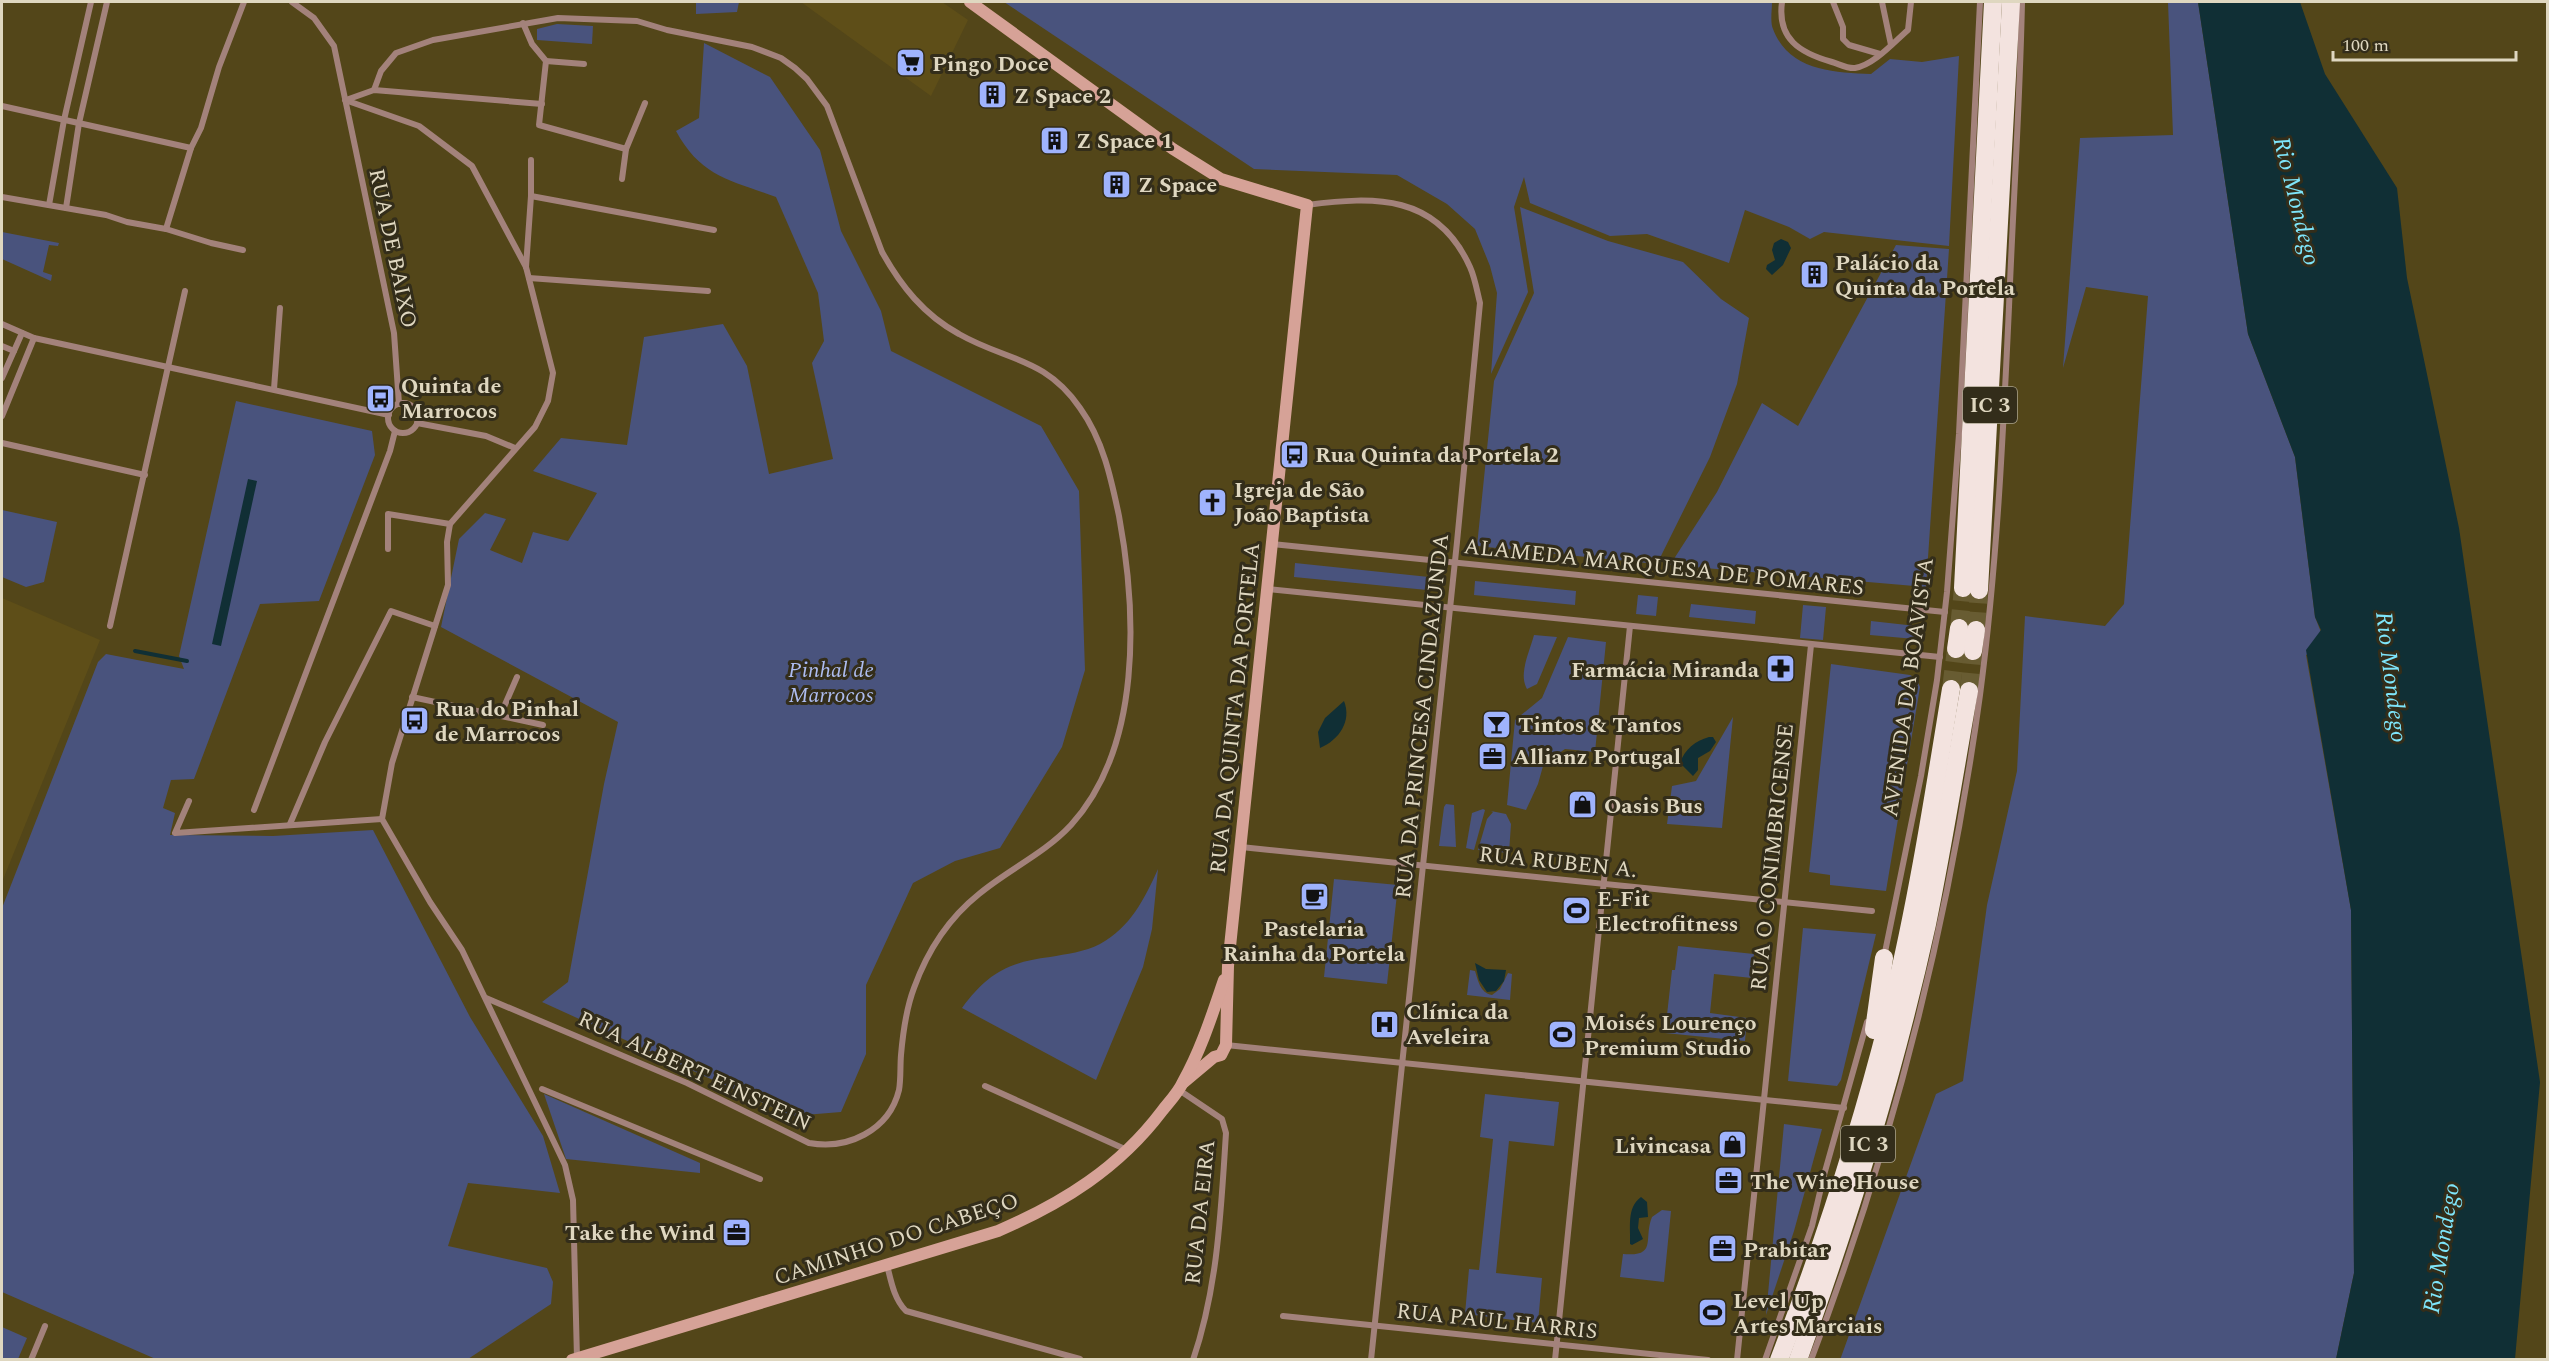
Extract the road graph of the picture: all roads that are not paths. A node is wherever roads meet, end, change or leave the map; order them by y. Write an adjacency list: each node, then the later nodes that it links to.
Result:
1 (92, 2): 24 (street)
2 (108, 2): 25 (street)
3 (244, 2): 26 (street)
4 (292, 2): 20 (street)
5 (970, 2): 33 (street)
6 (1782, 2): 16 (street)
7 (1833, 2): 16 (street)
8 (1882, 2): 15 (street)
9 (1911, 2): 15 (street)
10 (1980, 2): 65 (street, AVENIDA DA BOAVISTA)
11 (1993, 2): 12 (highway, AVENIDA DA BOAVISTA / IC 3)
12 (2011, 2)
13 (2022, 2): 117 (street)
14 (523, 23): 17 (street); 19 (street, RUA ALBERT EINSTEIN); 87 (street, RUA ALBERT EINSTEIN)
15 (1891, 45): 16 (street)
16 (1880, 54)
17 (546, 61): 18 (street); 22 (street)
18 (584, 64)
19 (374, 90): 20 (street); 22 (street)
20 (345, 100): 38 (street); 51 (street, RUA DE BAIXO)
21 (645, 103): 27 (street)
22 (542, 104): 27 (street)
23 (2, 106): 24 (street)
24 (64, 120): 25 (street); 32 (street)
25 (79, 123): 26 (street); 34 (street)
26 (191, 148): 35 (street)
27 (626, 149): 29 (street)
28 (531, 160): 30 (street)
29 (622, 179)
30 (531, 196): 36 (street); 38 (street)
31 (2, 197): 32 (street)
32 (49, 205): 34 (street)
33 (1307, 206): 60 (street, RUA DA QUINTA DA PORTELA); 62 (street, RUA DA PRINCESA CINDAZUNDA)
34 (66, 208): 35 (street)
35 (166, 230): 37 (street)
36 (714, 230)
37 (243, 250)
38 (526, 267): 39 (street)
39 (529, 278): 41 (street); 57 (street)
40 (185, 291): 48 (street)
41 (708, 291)
42 (280, 308): 50 (street)
43 (2, 324): 44 (street)
44 (21, 333): 45 (street); 47 (street)
45 (34, 338): 48 (street); 53 (street)
46 (2, 346): 47 (street)
47 (14, 351): 49 (street)
48 (169, 367): 50 (street); 58 (street)
49 (2, 378)
50 (274, 389): 52 (street)
51 (399, 404): 52 (street); 54 (street)
52 (389, 415): 55 (street)
53 (2, 416)
54 (417, 423): 55 (street); 57 (street)
55 (395, 431): 77 (street)
56 (2, 443): 58 (street)
57 (516, 448): 59 (street)
58 (145, 475): 66 (street)
59 (450, 524): 61 (street); 67 (street)
60 (1272, 544): 62 (street, ALAMEDA MARQUESA DE POMARES); 63 (street, RUA DA QUINTA DA PORTELA)
61 (388, 549)
62 (1454, 562): 64 (street, RUA DA PRINCESA CINDAZUNDA); 65 (street, ALAMEDA MARQUESA DE POMARES)
63 (1267, 590): 64 (street); 80 (street, RUA DA QUINTA DA PORTELA)
64 (1449, 608): 68 (street); 81 (street, RUA DA PRINCESA CINDAZUNDA)
65 (1945, 612): 71 (street, AVENIDA DA BOAVISTA)
66 (110, 626)
67 (435, 626): 73 (street); 79 (street)
68 (1630, 626): 70 (street); 82 (street)
69 (1967, 629): 71 (highway, AVENIDA DA BOAVISTA)
70 (1811, 645): 71 (street); 83 (street, RUA O CONIMBRICENSE)
71 (1956, 653): 85 (street, AVENIDA DA BOAVISTA)
72 (517, 677): 74 (street)
73 (412, 697): 74 (street); 78 (street)
74 (500, 716): 75 (street)
75 (543, 725)
76 (189, 801): 79 (street)
77 (254, 810)
78 (382, 819): 79 (street); 87 (street)
79 (290, 824)
80 (1241, 847): 81 (street, RUA RUBEN A.); 86 (street, RUA DA QUINTA DA PORTELA)
81 (1423, 866): 82 (street, RUA RUBEN A.); 91 (street, RUA DA PRINCESA CINDAZUNDA)
82 (1604, 884): 83 (street, RUA RUBEN A.); 93 (street)
83 (1784, 902): 84 (street, RUA RUBEN A.); 97 (street, RUA O CONIMBRICENSE)
84 (1872, 911)
85 (1884, 958): 92 (highway); 98 (street, AVENIDA DA BOAVISTA)
86 (1228, 966): 88 (street, RUA DA QUINTA DA PORTELA); 89 (street, RUA DA QUINTA DA PORTELA)
87 (486, 998): 107 (street)
88 (1204, 1040): 89 (street); 90 (street); 95 (street, CAMINHO DO CABEÇO)
89 (1226, 1042): 90 (street); 91 (street)
90 (1214, 1057): 95 (street, CAMINHO DO CABEÇO)
91 (1402, 1063): 93 (street); 104 (street, RUA DA PRINCESA CINDAZUNDA)
92 (1872, 1076): 115 (highway, AVENIDA DA BOAVISTA / IC 3); 116 (highway, AVENIDA DA BOAVISTA / IC 3)
93 (1583, 1081): 97 (street); 105 (street)
94 (985, 1086): 99 (street)
95 (1181, 1086): 99 (street, CAMINHO DO CABEÇO); 109 (street, RUA DA EIRA)
96 (542, 1089): 100 (street)
97 (1764, 1099): 98 (street); 113 (street, RUA O CONIMBRICENSE)
98 (1845, 1108): 114 (street, AVENIDA DA BOAVISTA)
99 (1128, 1150): 101 (street, CAMINHO DO CABEÇO)
100 (760, 1179)
101 (887, 1265): 107 (street, CAMINHO DO CABEÇO); 108 (street)
102 (1283, 1316): 104 (street, RUA PAUL HARRIS)
103 (45, 1326): 106 (street)
104 (1375, 1326): 105 (street, RUA PAUL HARRIS); 110 (street, RUA DA PRINCESA CINDAZUNDA)
105 (1557, 1344): 111 (street); 112 (street, RUA PAUL HARRIS)
106 (31, 1359)
107 (576, 1359)
108 (1080, 1359)
109 (1193, 1359)
110 (1371, 1359)
111 (1555, 1359)
112 (1708, 1359)
113 (1737, 1359)
114 (1765, 1359)
115 (1779, 1359)
116 (1798, 1359)
117 (1811, 1359)

